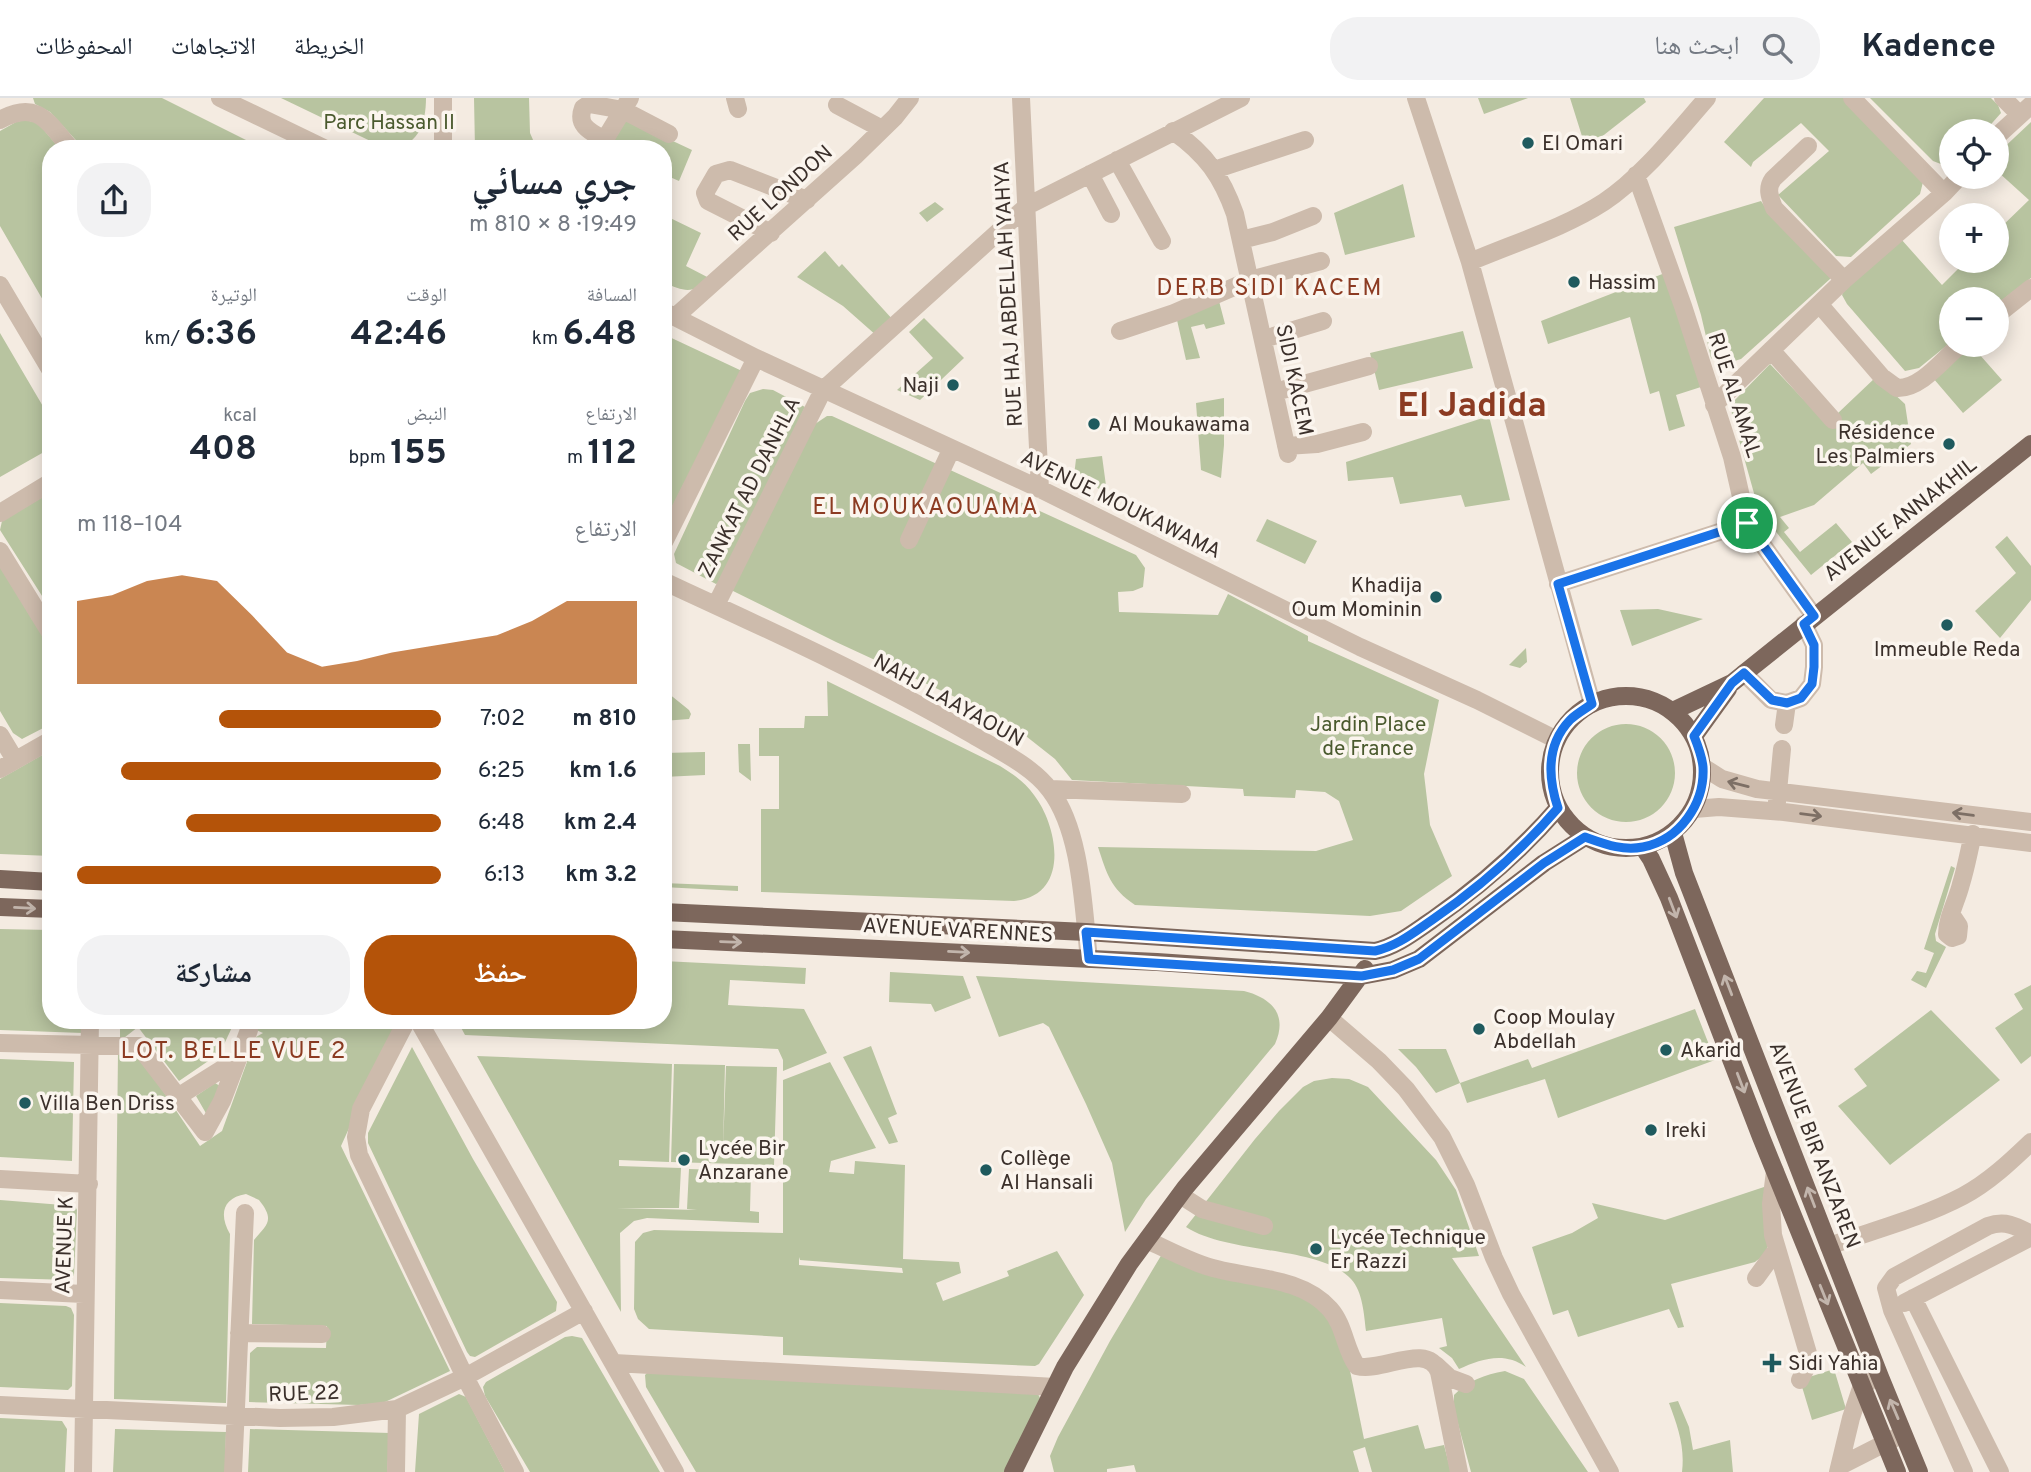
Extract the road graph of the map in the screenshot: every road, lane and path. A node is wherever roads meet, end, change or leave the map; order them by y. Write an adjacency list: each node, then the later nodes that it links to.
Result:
1 (220, 98): 21 (street)
2 (443, 98): 22 (street)
3 (909, 98): 16 (street, RUE LONDON)
4 (1021, 98): 33 (street, RUE HAJ ABDELLAH YAHYA)
5 (1241, 98): 17 (street)
6 (1416, 98): 40 (street)
7 (1707, 98): 29 (street)
8 (1852, 98): 31 (street)
9 (2003, 98): 13 (street)
10 (26, 104): 14 (street); 20 (street)
11 (627, 104): 18 (street); 23 (street); 24 (street)
12 (836, 105): 16 (street)
13 (2025, 110): 15 (street)
14 (0, 120)
15 (2009, 125)
16 (882, 129): 32 (street, RUE LONDON)
17 (1173, 131): 26 (street); 27 (street, SIDI KACEM)
18 (669, 134)
19 (1305, 139): 27 (street)
20 (63, 140)
21 (307, 140)
22 (443, 140)
23 (598, 140)
24 (604, 140)
25 (1808, 146): 42 (street)
26 (1116, 160): 28 (street); 38 (street)
27 (1214, 170): 37 (street, SIDI KACEM)
28 (1090, 174): 33 (street); 34 (street)
29 (1636, 175): 40 (street); 59 (street, RUE AL AMAL)
30 (1948, 189): 31 (street)
31 (1944, 193): 42 (street)
32 (807, 200): 36 (street, RUE LONDON); 36 (street)
33 (1027, 206): 57 (street); 65 (street, RUE HAJ ABDELLAH YAHYA)
34 (1111, 215)
35 (1313, 216): 37 (street)
36 (771, 233): 47 (street, RUE LONDON)
37 (1241, 240): 41 (street, SIDI KACEM)
38 (1162, 241)
39 (1321, 261): 41 (street)
40 (1470, 262): 71 (street)
41 (1250, 280): 50 (street); 51 (street, SIDI KACEM)
42 (1844, 280): 45 (street)
43 (2031, 288): 46 (street)
44 (3, 296): 53 (street)
45 (1820, 305): 52 (street); 54 (street)
46 (2009, 305)
47 (672, 312)
48 (672, 316): 55 (street, AVENUE MOUKAWAMA)
49 (1323, 321): 51 (street)
50 (1120, 331)
51 (1264, 340): 58 (street, SIDI KACEM)
52 (1771, 350): 59 (street); 60 (street)
53 (42, 356)
54 (1946, 357)
55 (755, 358): 57 (street, AVENUE MOUKAWAMA); 68 (street)
56 (1369, 366): 58 (street)
57 (823, 390): 63 (street, AVENUE MOUKAWAMA); 73 (street, ZANKAT AD DANHLA)
58 (1275, 392): 61 (street, SIDI KACEM)
59 (1714, 405): 67 (street, RUE AL AMAL)
60 (1833, 420)
61 (1363, 432)
62 (2031, 444): 75 (main road, AVENUE ANNAKHIL)
63 (951, 450): 65 (street, AVENUE MOUKAWAMA); 69 (street)
64 (42, 487): 66 (street)
65 (1040, 489): 83 (street, AVENUE MOUKAWAMA)
66 (0, 513)
67 (1747, 523): 71 (street); 75 (street, RUE AL AMAL)
68 (672, 526)
69 (909, 540)
70 (0, 551): 74 (street)
71 (1558, 584): 78 (street)
72 (672, 585): 73 (street, NAHJ LAAYAOUN)
73 (716, 605): 88 (street, NAHJ LAAYAOUN)
74 (42, 619)
75 (1809, 620): 76 (main road, AVENUE ANNAKHIL); 77 (street, RUE AL AMAL)
76 (1738, 678): 77 (street); 79 (main road, AVENUE ANNAKHIL); 82 (main road, AVENUE ANNAKHIL)
77 (1787, 703): 80 (street)
78 (1592, 704): 79 (main road); 83 (main road)
79 (1673, 711): 82 (main road)
80 (1784, 725)
81 (0, 735): 86 (street)
82 (1694, 736): 87 (main road)
83 (1557, 740): 91 (main road)
84 (42, 745): 86 (street)
85 (1782, 749): 89 (street)
86 (8, 765)
87 (1703, 767): 89 (street, one-way to 87); 92 (main road)
88 (1050, 789): 90 (street); 107 (street, NAHJ LAAYAOUN)
89 (1779, 790): 93 (street); 94 (street, one-way to 89)
90 (1182, 794)
91 (1558, 808): 97 (main road); 110 (main road, AVENUE VARENNES)
92 (1694, 809): 93 (street); 95 (main road)
93 (1777, 812): 96 (street, one-way to 96)
94 (2031, 822)
95 (1673, 833): 99 (main road); 131 (main road, AVENUE BIR ANZAREN, one-way to 95)
96 (1973, 834): 98 (street); 105 (street)
97 (1585, 837): 99 (main road); 112 (main road, AVENUE VARENNES)
98 (2031, 843)
99 (1643, 847): 123 (main road, one-way to 123)
100 (0, 879): 101 (main road)
101 (42, 881)
102 (0, 907): 103 (main road, one-way to 103)
103 (42, 909)
104 (672, 912): 106 (main road, AVENUE VARENNES)
105 (1951, 914)
106 (812, 918): 107 (main road, AVENUE VARENNES); 109 (main road)
107 (1086, 932): 110 (main road, AVENUE VARENNES); 111 (street, NAHJ LAAYAOUN)
108 (672, 939): 109 (main road, AVENUE VARENNES, one-way to 109)
109 (811, 945): 111 (main road, AVENUE VARENNES, one-way to 111)
110 (1375, 951): 112 (main road)
111 (1089, 959): 112 (main road, AVENUE VARENNES)
112 (1362, 976): 113 (main road)
113 (1329, 1018): 126 (main road); 163 (street)
114 (90, 1029): 119 (street, AVENUE K)
115 (402, 1029): 143 (street)
116 (423, 1029): 138 (street)
117 (249, 1030): 120 (street)
118 (0, 1043): 119 (street)
119 (90, 1046): 121 (street); 125 (street, AVENUE K)
120 (238, 1059): 121 (street); 121 (street)
121 (179, 1096)
122 (2031, 1142): 131 (street)
123 (1775, 1171): 132 (street); 147 (main road, one-way to 147)
124 (0, 1179): 125 (street)
125 (89, 1184): 135 (street, AVENUE K)
126 (1180, 1195): 128 (street); 130 (main road)
127 (245, 1213): 139 (street)
128 (1264, 1226)
129 (2031, 1235): 136 (street); 137 (street)
130 (1147, 1240): 142 (street); 148 (main road)
131 (1829, 1246): 144 (main road, AVENUE BIR ANZAREN)
132 (1777, 1249): 133 (street); 145 (street)
133 (1756, 1278)
134 (0, 1290): 135 (street)
135 (84, 1294): 151 (street, AVENUE K)
136 (1913, 1298): 137 (street); 167 (street)
137 (1892, 1310): 166 (street)
138 (584, 1311): 141 (street); 143 (street, RUE 22)
139 (239, 1333): 140 (street); 152 (street)
140 (322, 1334)
141 (614, 1363): 148 (street); 160 (street)
142 (1436, 1365): 146 (street); 162 (street)
143 (465, 1377): 150 (street, RUE 22); 159 (street)
144 (1880, 1377): 147 (street); 153 (main road, AVENUE BIR ANZAREN, one-way to 144)
145 (1800, 1380)
146 (1465, 1384)
147 (1862, 1385): 154 (main road); 155 (street)
148 (1055, 1387): 161 (main road)
149 (0, 1405): 151 (street, RUE 22)
150 (397, 1409): 152 (street, RUE 22); 158 (street)
151 (83, 1411): 152 (street, RUE 22); 156 (street, AVENUE K)
152 (235, 1417): 157 (street)
153 (1904, 1433): 154 (street); 165 (main road, AVENUE BIR ANZAREN)
154 (1884, 1441): 155 (street); 164 (main road)
155 (1839, 1469)
156 (83, 1472)
157 (233, 1472)
158 (396, 1472)
159 (515, 1472)
160 (675, 1472)
161 (1013, 1472)
162 (1459, 1472)
163 (1610, 1472)
164 (1897, 1472)
165 (1920, 1472)
166 (1964, 1472)
167 (2000, 1472)

